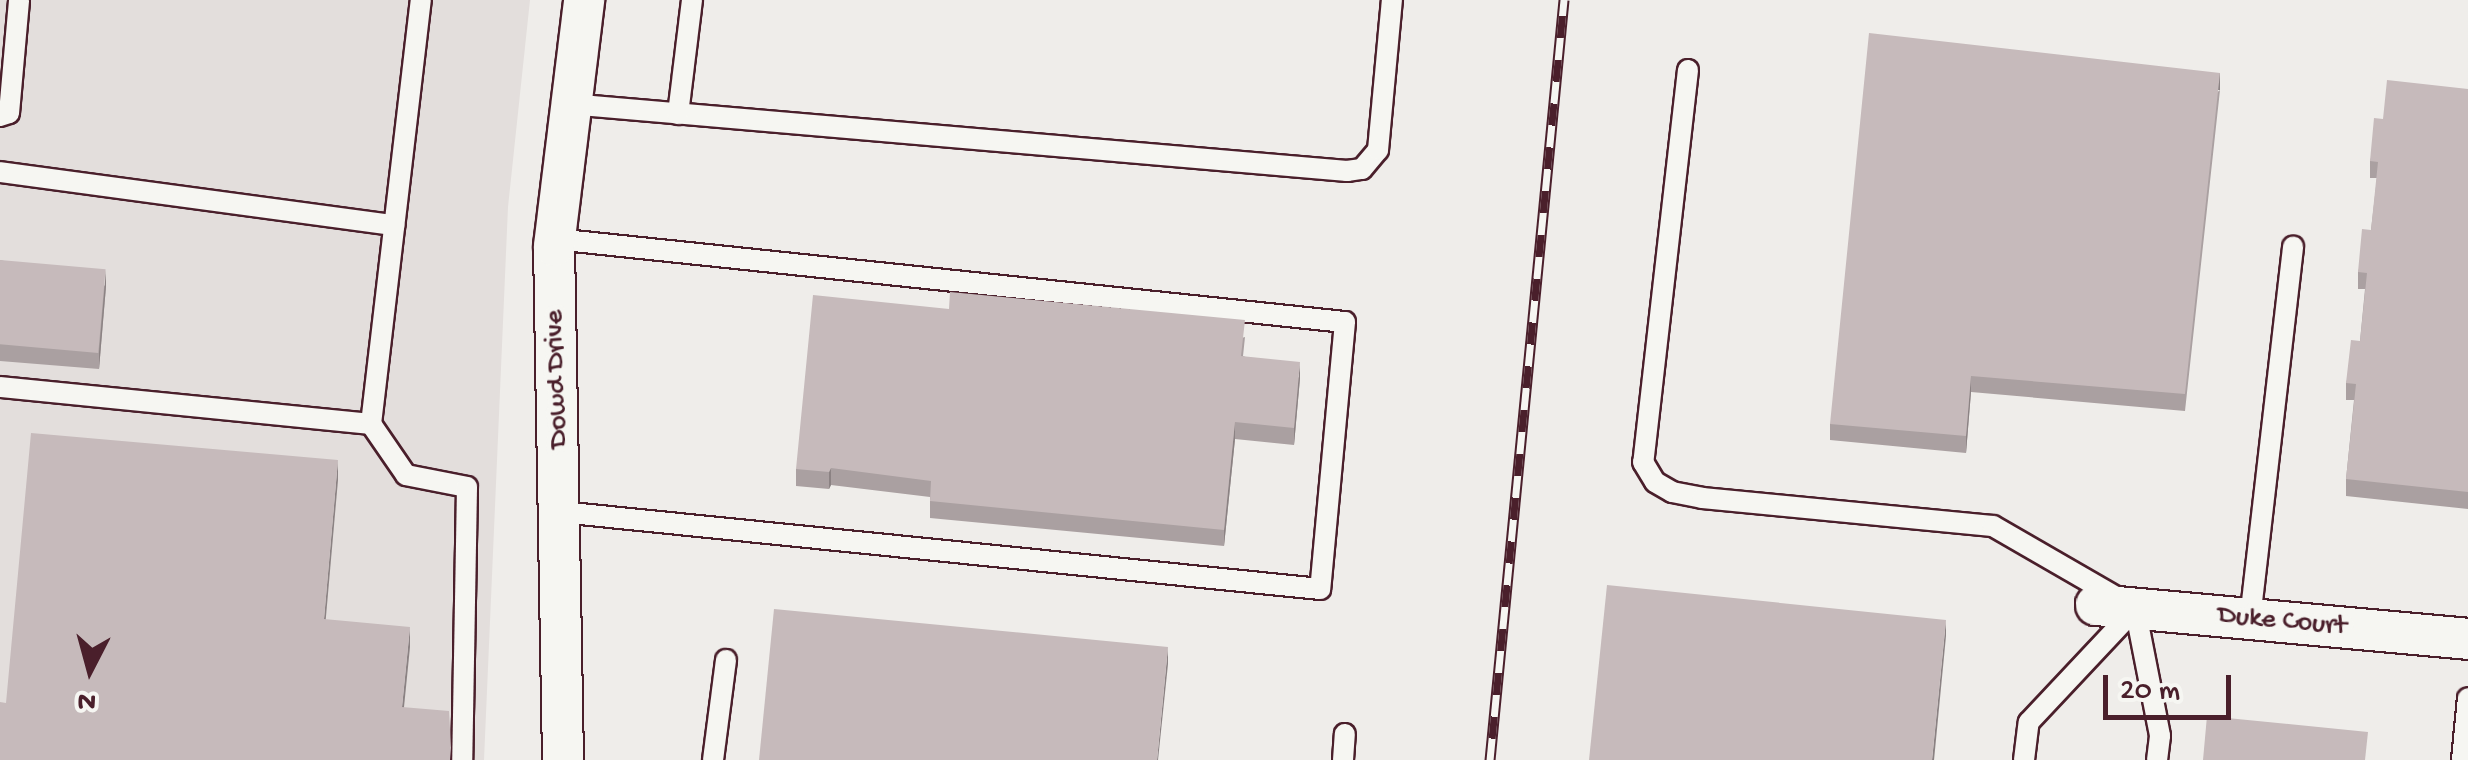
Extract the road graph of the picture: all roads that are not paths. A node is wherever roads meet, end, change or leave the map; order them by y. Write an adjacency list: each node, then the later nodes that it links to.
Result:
1 (19, 0): 9 (lane)
2 (421, 0): 11 (lane)
3 (584, 0): 7 (street, Dowd Drive)
4 (692, 0): 8 (lane)
5 (1392, 0): 8 (lane)
6 (1688, 70): 17 (lane)
7 (568, 104): 8 (lane); 12 (street, Dowd Drive)
8 (678, 114)
9 (0, 116)
10 (0, 172): 11 (lane)
11 (394, 225): 15 (lane)
12 (555, 238): 16 (street, Dowd Drive); 16 (lane)
13 (2292, 246): 18 (lane)
14 (0, 387): 15 (lane)
15 (371, 424): 23 (lane)
16 (561, 512): 24 (street, Dowd Drive)
17 (2116, 607): 18 (street, Duke Court); 27 (lane); 28 (lane)
18 (2250, 619): 19 (street, Duke Court)
19 (2468, 639)
20 (726, 660): 25 (lane)
21 (2468, 698): 29 (lane)
22 (1344, 734): 26 (lane)
23 (462, 760)
24 (563, 760)
25 (713, 760)
26 (1342, 760)
27 (2024, 760)
28 (2158, 760)
29 (2462, 760)

